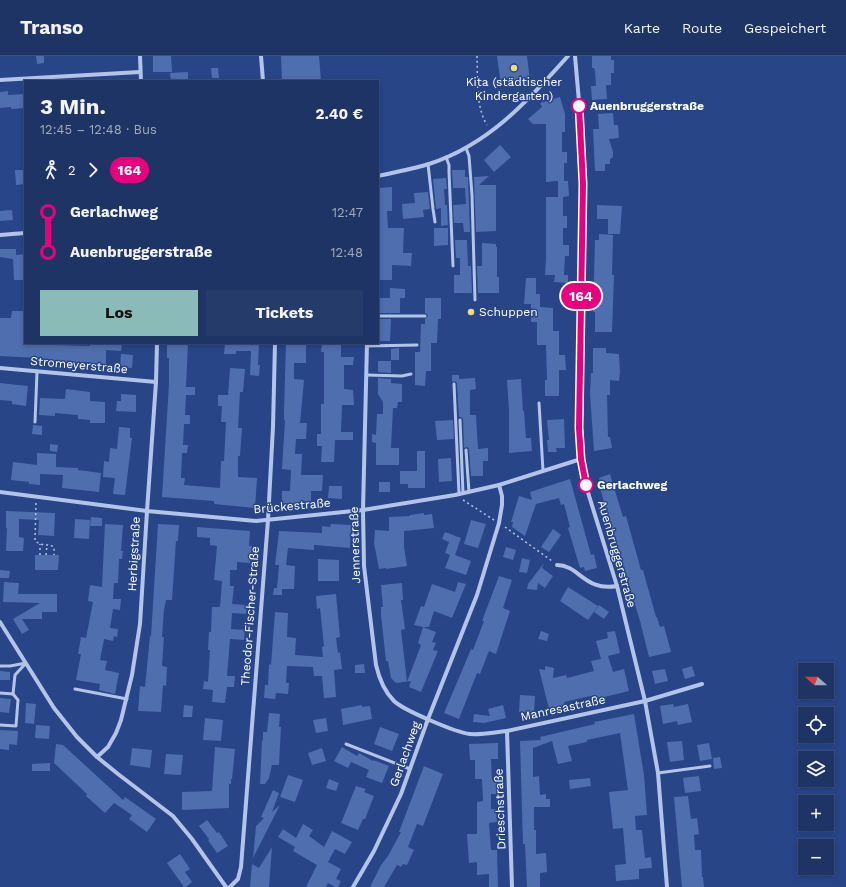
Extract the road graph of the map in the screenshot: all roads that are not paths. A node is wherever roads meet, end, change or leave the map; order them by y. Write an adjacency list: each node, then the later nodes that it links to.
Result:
1 (140, 56): 5 (street)
2 (261, 56): 8 (street)
3 (568, 56): 9 (street)
4 (575, 56): 34 (street, Auenbruggerstraße)
5 (140, 72): 6 (street); 7 (street)
6 (0, 80)
7 (141, 80)
8 (263, 80)
9 (466, 148): 10 (street); 17 (lane)
10 (446, 157): 11 (street); 16 (lane)
11 (428, 164): 12 (street); 13 (lane)
12 (379, 176)
13 (435, 222)
14 (24, 233): 15 (street)
15 (0, 235)
16 (453, 266)
17 (475, 300)
18 (379, 316): 19 (lane)
19 (425, 316)
20 (157, 344): 28 (street, Herbigstraße)
21 (275, 344): 42 (street, Theodor-Fischer-Straße)
22 (367, 344): 23 (lane); 27 (street, Jennerstraße)
23 (417, 345)
24 (0, 368): 25 (street, Stromeyerstraße)
25 (38, 372): 28 (street, Stromeyerstraße); 32 (lane)
26 (411, 374): 27 (lane)
27 (367, 375): 40 (street, Jennerstraße)
28 (156, 382): 41 (street, Herbigstraße)
29 (454, 384): 39 (lane)
30 (538, 403): 35 (lane)
31 (460, 420): 39 (lane)
32 (36, 422)
33 (466, 450): 38 (lane)
34 (581, 459): 35 (street, Brückestraße); 44 (street, Auenbruggerstraße)
35 (543, 471): 36 (street, Brückestraße)
36 (499, 485): 38 (street, Brückestraße); 54 (street, Gerlachweg)
37 (0, 492): 41 (street, Brückestraße)
38 (469, 492): 39 (street, Brückestraße)
39 (459, 494): 40 (street, Brückestraße)
40 (363, 510): 42 (street, Brückestraße); 54 (street, Jennerstraße)
41 (146, 511): 42 (street, Brückestraße); 52 (street, Herbigstraße)
42 (268, 520): 63 (street, Theodor-Fischer-Straße)
43 (557, 565): 44 (street)
44 (617, 586): 53 (street, Auenbruggerstraße)
45 (0, 622): 46 (street)
46 (26, 663): 47 (lane); 51 (lane); 58 (street)
47 (0, 666)
48 (702, 684): 53 (street, Manresastraße)
49 (75, 689): 52 (lane)
50 (0, 693): 51 (lane)
51 (13, 694): 55 (lane)
52 (127, 699): 58 (street, Herbigstraße)
53 (645, 701): 56 (street, Manresastraße); 61 (street, Auenbruggerstraße)
54 (428, 719): 56 (street, Manresastraße); 60 (street, Gerlachweg)
55 (0, 725)
56 (507, 731): 65 (street, Drieschstraße)
57 (346, 744): 60 (lane)
58 (97, 757): 62 (street)
59 (710, 766): 61 (lane)
60 (410, 769): 64 (street, Gerlachweg)
61 (658, 773): 66 (street, Auenbruggerstraße)
62 (226, 887)
63 (230, 887)
64 (353, 887)
65 (512, 887)
66 (667, 887)

